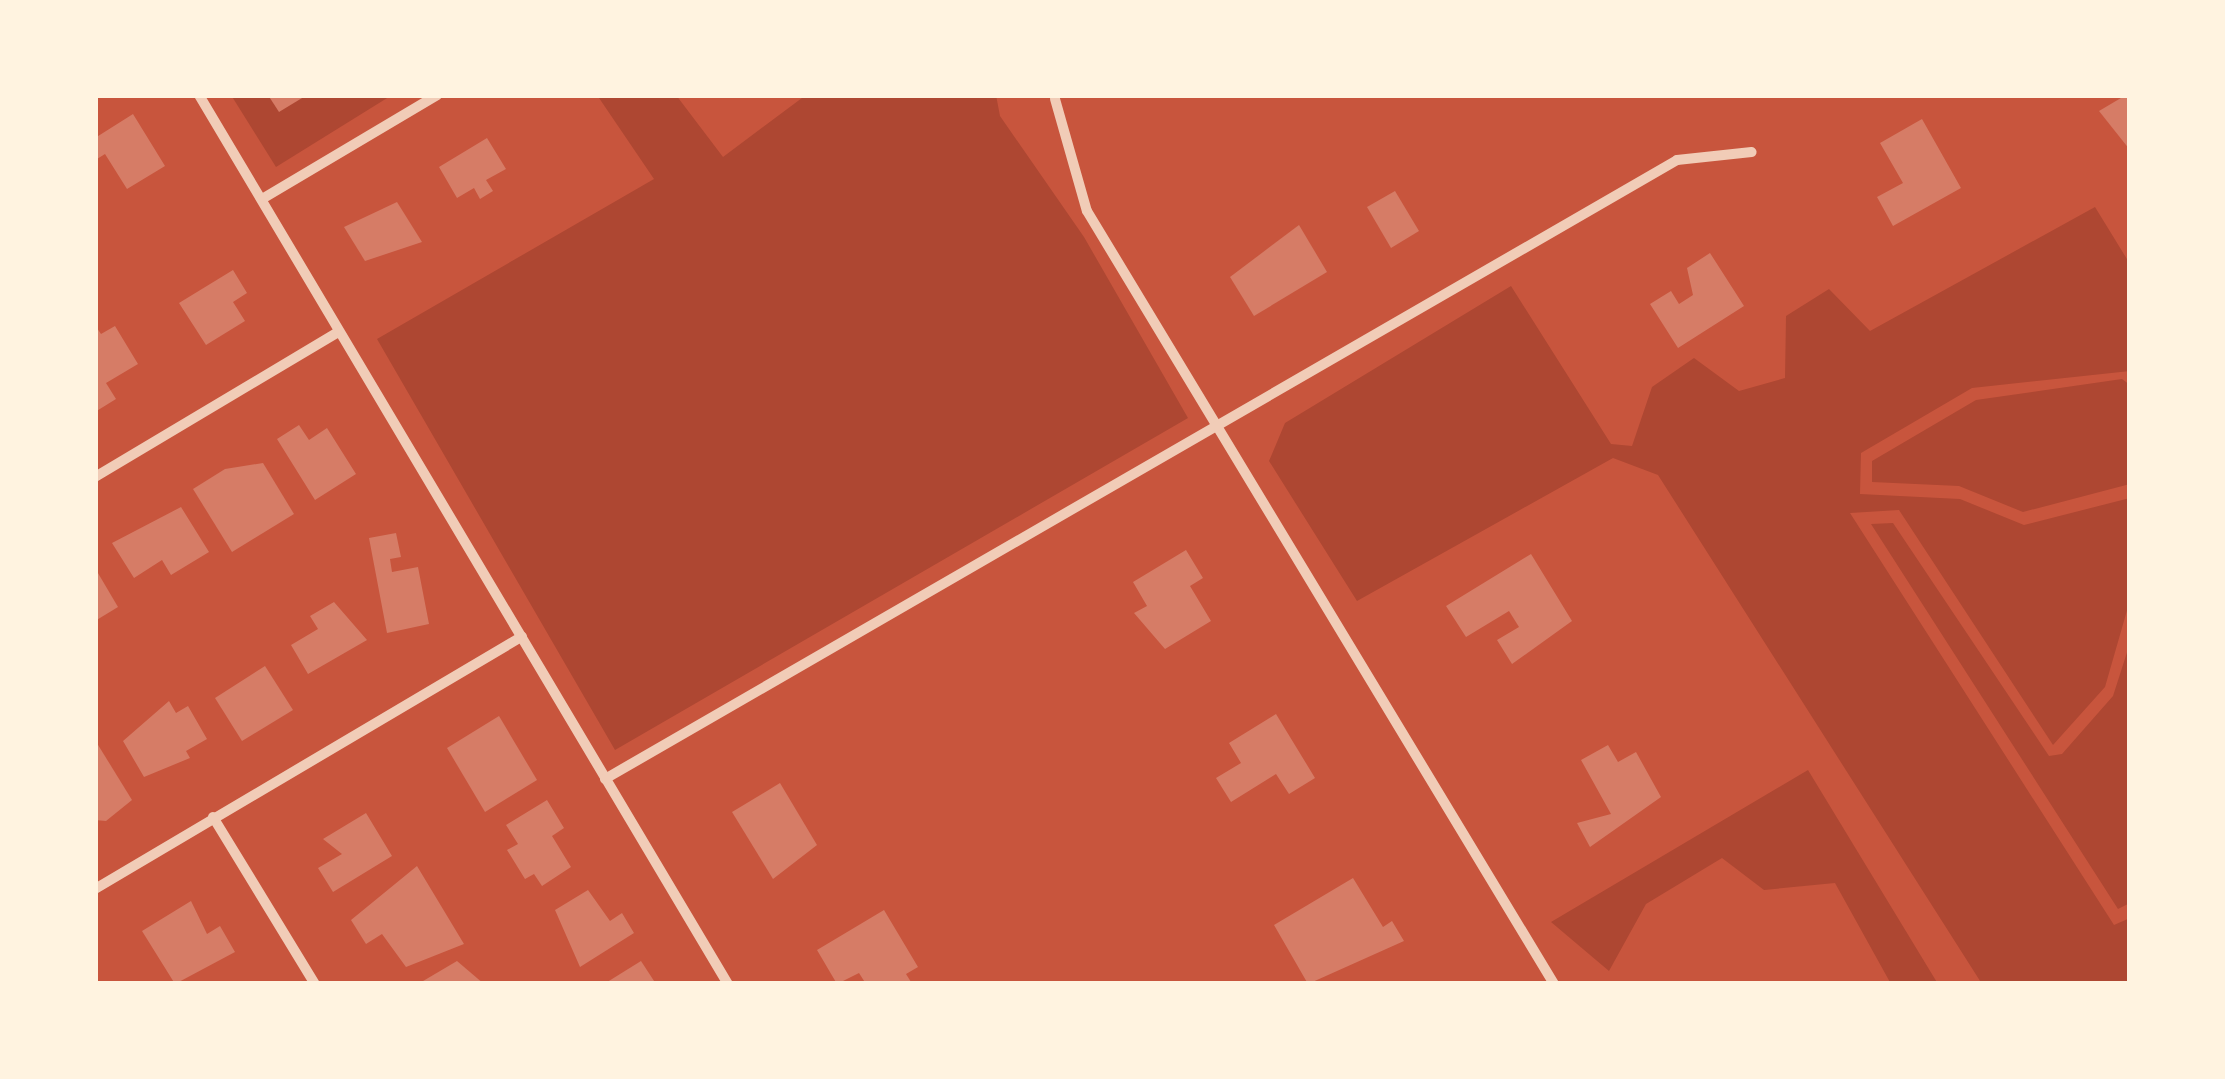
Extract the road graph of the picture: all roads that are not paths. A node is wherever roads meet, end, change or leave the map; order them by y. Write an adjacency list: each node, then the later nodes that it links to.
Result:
1 (199, 95): 5 (street)
2 (437, 95): 5 (street)
3 (1056, 99): 7 (street)
4 (1752, 152): 7 (street)
5 (262, 199): 6 (street)
6 (337, 333): 8 (street); 9 (street)
7 (1219, 430): 10 (street); 15 (street)
8 (95, 477)
9 (522, 636): 10 (street); 11 (street)
10 (606, 779): 14 (street)
11 (213, 817): 12 (street); 13 (street)
12 (95, 889)
13 (315, 984)
14 (728, 984)
15 (1554, 984)

